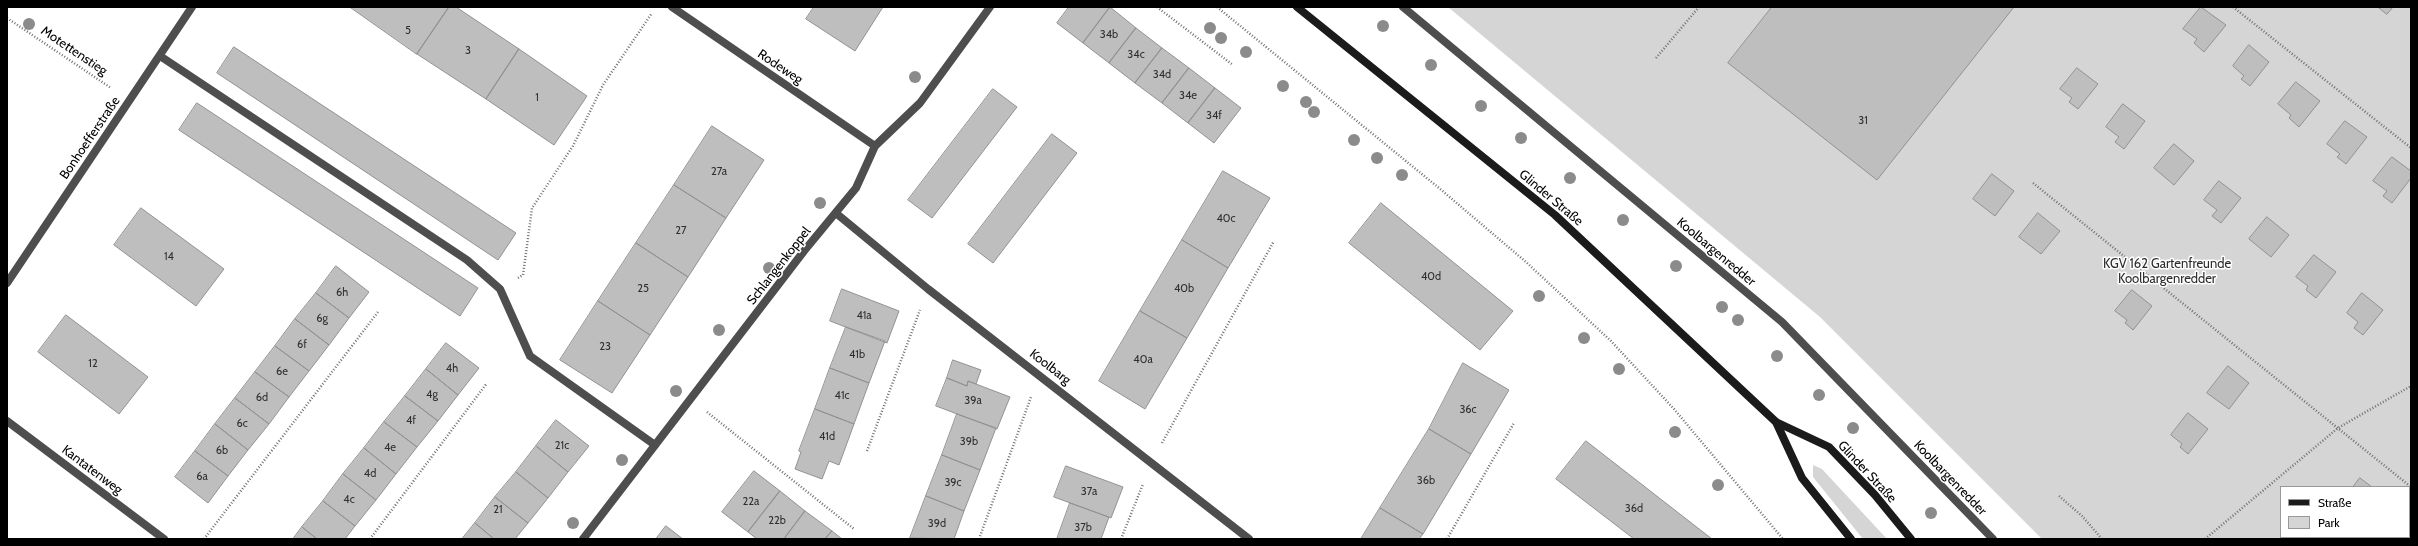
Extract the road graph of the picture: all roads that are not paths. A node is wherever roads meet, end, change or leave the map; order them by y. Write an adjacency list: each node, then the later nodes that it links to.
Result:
1 (192, 7): 6 (street, Bonhoefferstraße)
2 (672, 7): 7 (street, Rodeweg)
3 (990, 7): 7 (street, Schlangenkoppel)
4 (1297, 7): 11 (main road, Glinder Straße)
5 (1403, 7): 18 (street, Koolbargenredder)
6 (160, 56): 9 (street, Bonhoefferstraße); 12 (street)
7 (875, 146): 8 (street, Schlangenkoppel)
8 (837, 214): 12 (street, Schlangenkoppel); 15 (street, Koolbarg)
9 (7, 282)
10 (7, 421): 13 (street, Kantatenweg)
11 (1776, 422): 16 (main road, Glinder Straße); 17 (main road, Glinder Straße)
12 (655, 445): 14 (street, Schlangenkoppel)
13 (164, 539)
14 (583, 539)
15 (1249, 539)
16 (1851, 539)
17 (1911, 539)
18 (1993, 539)

